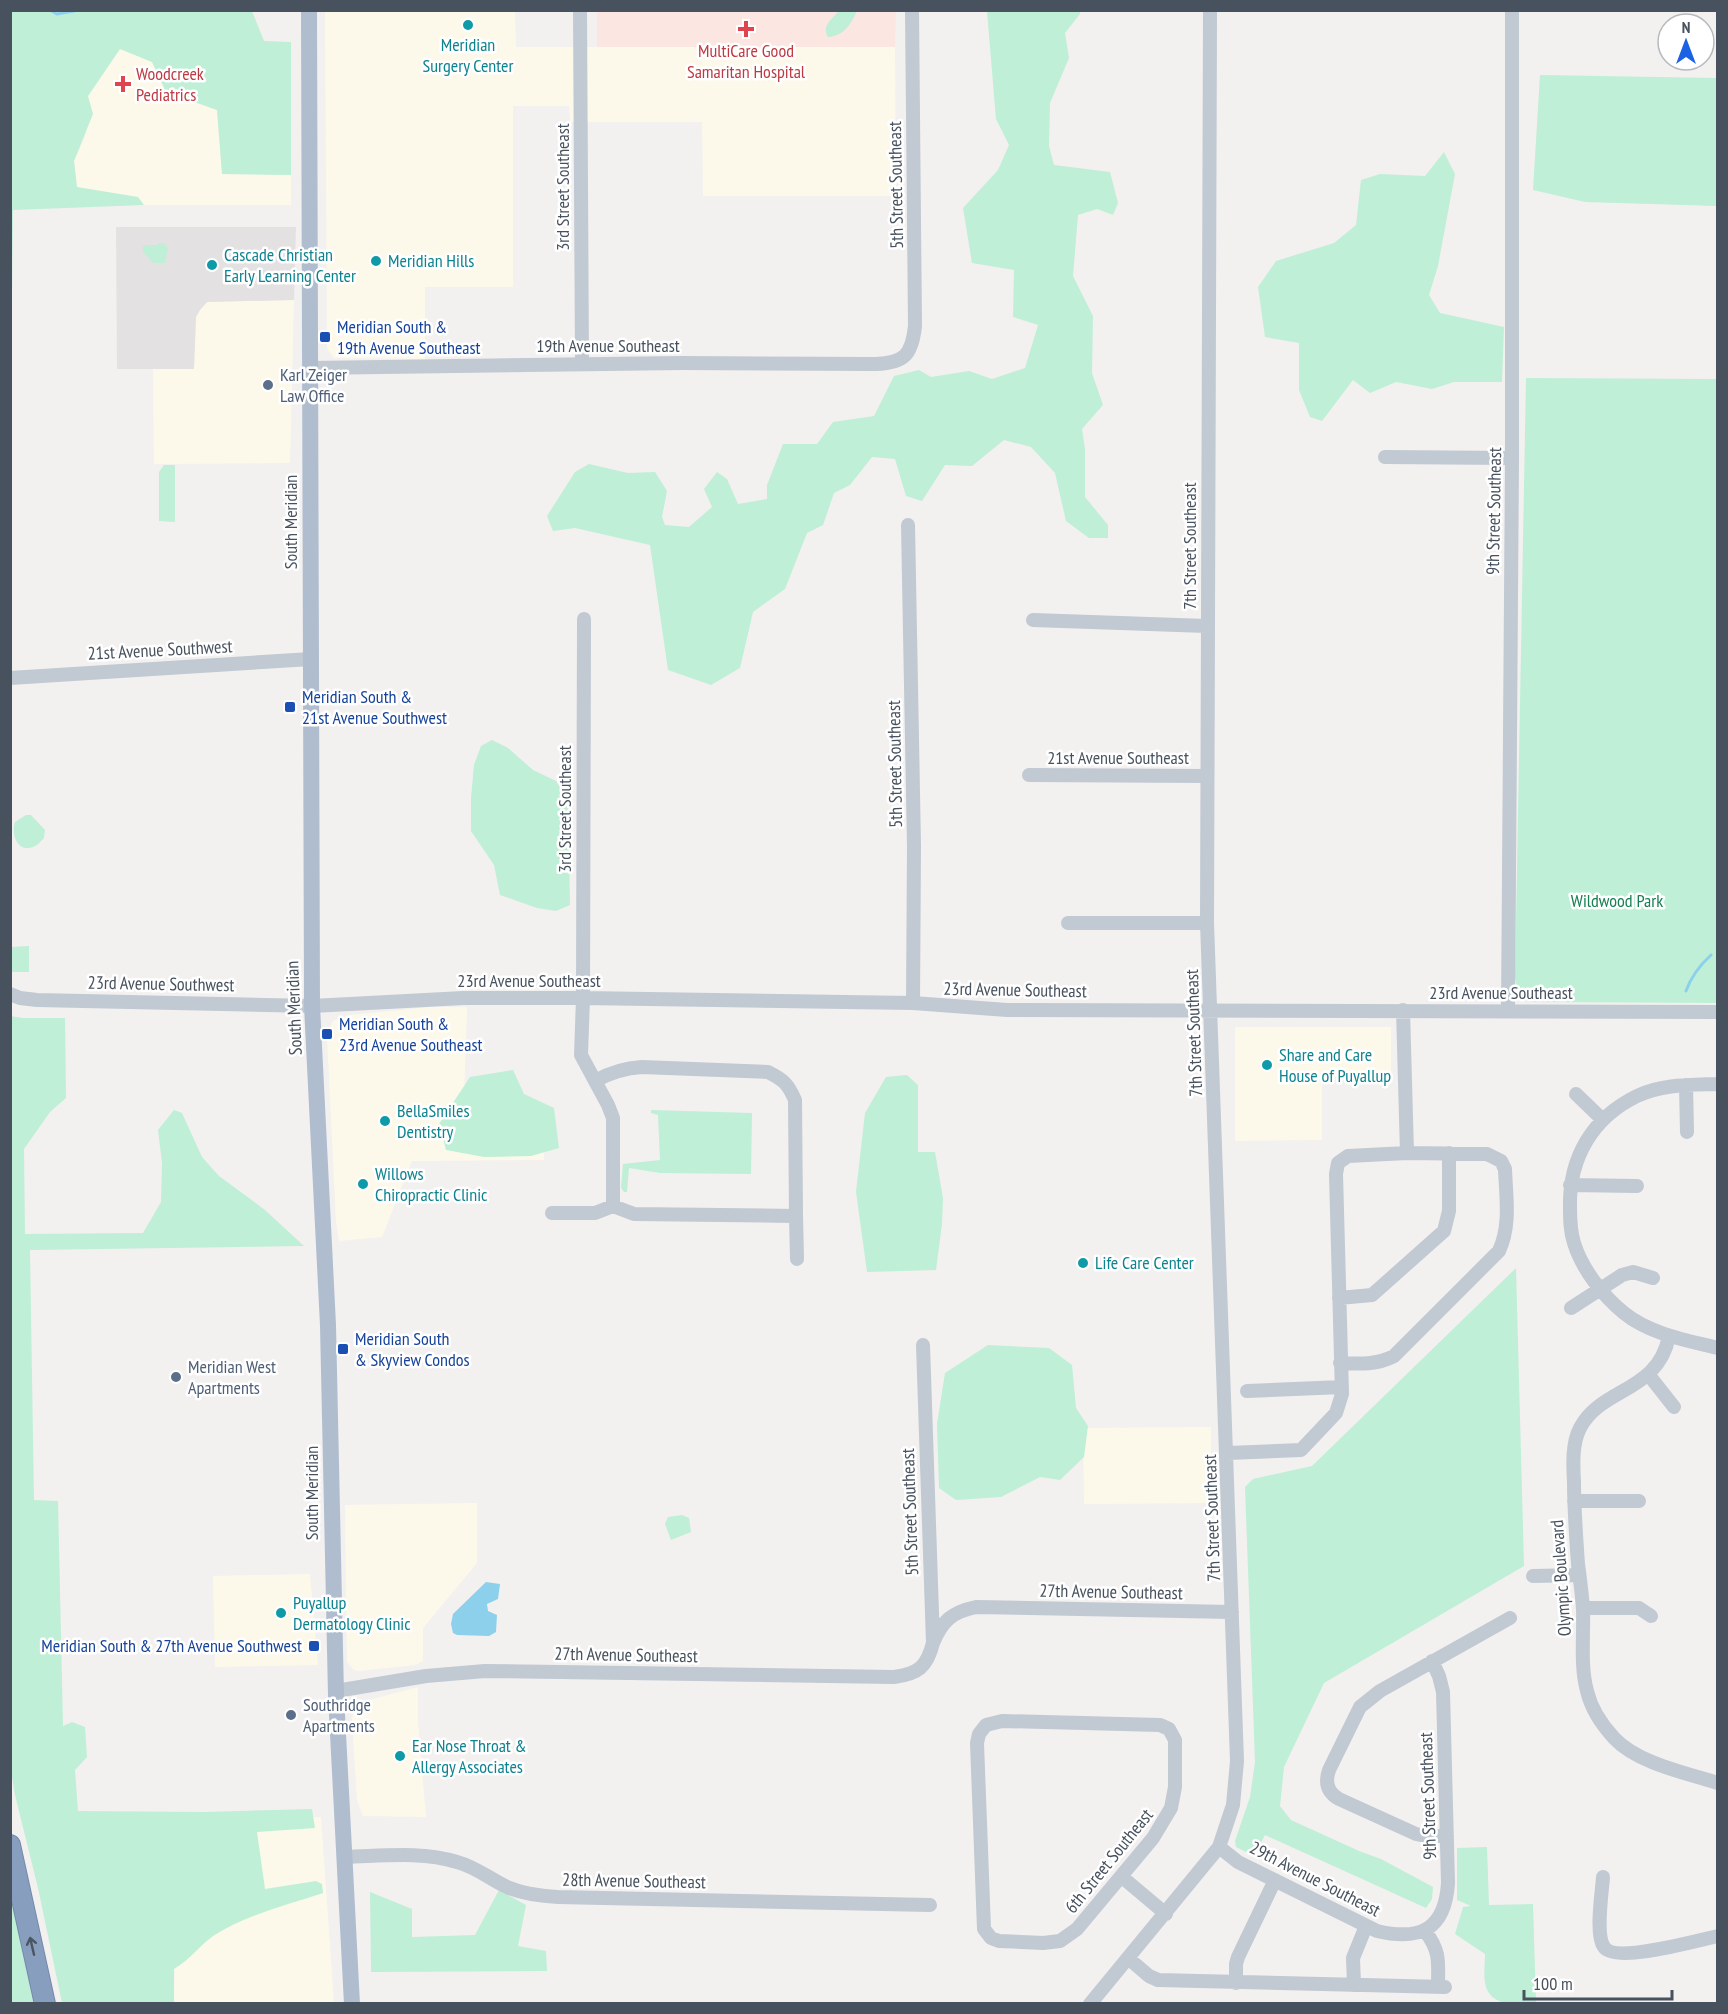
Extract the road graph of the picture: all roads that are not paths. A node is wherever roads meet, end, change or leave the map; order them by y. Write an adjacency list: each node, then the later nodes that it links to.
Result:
1 (309, 10): 8 (main road, South Meridian)
2 (580, 10): 7 (street, 3rd Street Southeast)
3 (912, 10): 6 (street, 5th Street Southeast)
4 (1210, 10): 14 (street, 7th Street Southeast)
5 (1512, 10): 10 (street, 9th Street Southeast)
6 (905, 356): 7 (street, 19th Avenue Southeast)
7 (582, 364): 8 (street, 19th Avenue Southeast)
8 (310, 368): 15 (main road, South Meridian)
9 (1385, 457): 10 (street)
10 (1512, 458): 27 (street, 9th Street Southeast)
11 (908, 525): 23 (street, 5th Street Southeast)
12 (584, 619): 22 (street, 3rd Street Southeast)
13 (1033, 620): 14 (street)
14 (1207, 626): 18 (street, 7th Street Southeast)
15 (311, 659): 16 (street, 21st Avenue Southwest); 24 (main road, South Meridian)
16 (10, 678)
17 (1029, 775): 18 (street, 21st Avenue Southeast)
18 (1206, 776): 20 (street, 7th Street Southeast)
19 (1068, 923): 20 (street)
20 (1207, 923): 25 (street, 7th Street Southeast)
21 (10, 994): 24 (street, 23rd Avenue Southwest)
22 (583, 998): 23 (street, 23rd Avenue Southeast); 24 (street, 23rd Avenue Southeast); 29 (street, 3rd Street Southeast)
23 (913, 1003): 25 (street, 23rd Avenue Southeast)
24 (312, 1005): 66 (main road, South Meridian)
25 (1211, 1010): 26 (street, 23rd Avenue Southeast); 55 (street, 7th Street Southeast)
26 (1403, 1011): 27 (street, 23rd Avenue Southeast); 35 (street)
27 (1508, 1011): 28 (street, 23rd Avenue Southeast)
28 (1718, 1012)
29 (595, 1081): 39 (street, 3rd Street Southeast); 41 (street)
30 (1718, 1084): 31 (street)
31 (1686, 1085): 33 (street); 34 (street)
32 (1576, 1094): 33 (street)
33 (1603, 1120): 37 (street)
34 (1687, 1132)
35 (1407, 1153): 36 (street); 45 (street)
36 (1449, 1153): 45 (street); 50 (street)
37 (1570, 1185): 38 (street); 44 (street)
38 (1637, 1186)
39 (613, 1206): 40 (street); 41 (street)
40 (552, 1213)
41 (796, 1216): 42 (street)
42 (797, 1258)
43 (1653, 1278): 44 (street)
44 (1600, 1288): 46 (street); 47 (street)
45 (1339, 1299): 50 (street)
46 (1571, 1308)
47 (1670, 1336): 49 (street); 51 (street, Olympic Boulevard)
48 (923, 1345): 64 (street, 5th Street Southeast)
49 (1718, 1348)
50 (1340, 1363): 52 (street)
51 (1648, 1374): 54 (street); 56 (street, Olympic Boulevard)
52 (1342, 1387): 53 (street); 55 (street)
53 (1247, 1391)
54 (1674, 1407)
55 (1228, 1453): 61 (street, 7th Street Southeast)
56 (1574, 1501): 57 (street); 58 (street, Olympic Boulevard)
57 (1639, 1502)
58 (1579, 1575): 59 (street); 60 (street, Olympic Boulevard)
59 (1533, 1576)
60 (1583, 1608): 62 (street); 67 (street, Olympic Boulevard)
61 (1233, 1612): 64 (street, 27th Avenue Southeast); 70 (street, 7th Street Southeast)
62 (1652, 1616)
63 (1510, 1618): 65 (street)
64 (933, 1643): 66 (street, 27th Avenue Southeast)
65 (1432, 1661): 68 (street, 9th Street Southeast); 68 (street)
66 (336, 1691): 71 (main road, South Meridian)
67 (1718, 1783)
68 (1447, 1836): 78 (street, 9th Street Southeast)
69 (10, 1845): 83 (highway, one-way to 69)
70 (1219, 1847): 74 (street, 29th Avenue Southeast); 76 (street, 7th Street Southeast)
71 (346, 1857): 75 (street, 28th Avenue Southeast); 84 (main road, South Meridian)
72 (1122, 1877): 72 (street, 6th Street Southeast); 76 (street)
73 (1603, 1877): 79 (street)
74 (1275, 1880): 77 (street, 29th Avenue Southeast); 81 (street)
75 (930, 1905)
76 (1166, 1914): 80 (street, 7th Street Southeast)
77 (1366, 1926): 78 (street, 29th Avenue Southeast); 82 (street)
78 (1428, 1929): 82 (street)
79 (1718, 1936)
80 (1128, 1958): 81 (street); 85 (street, 7th Street Southeast)
81 (1236, 1983): 82 (street)
82 (1354, 1985)
83 (45, 2004)
84 (352, 2004)
85 (1090, 2004)

